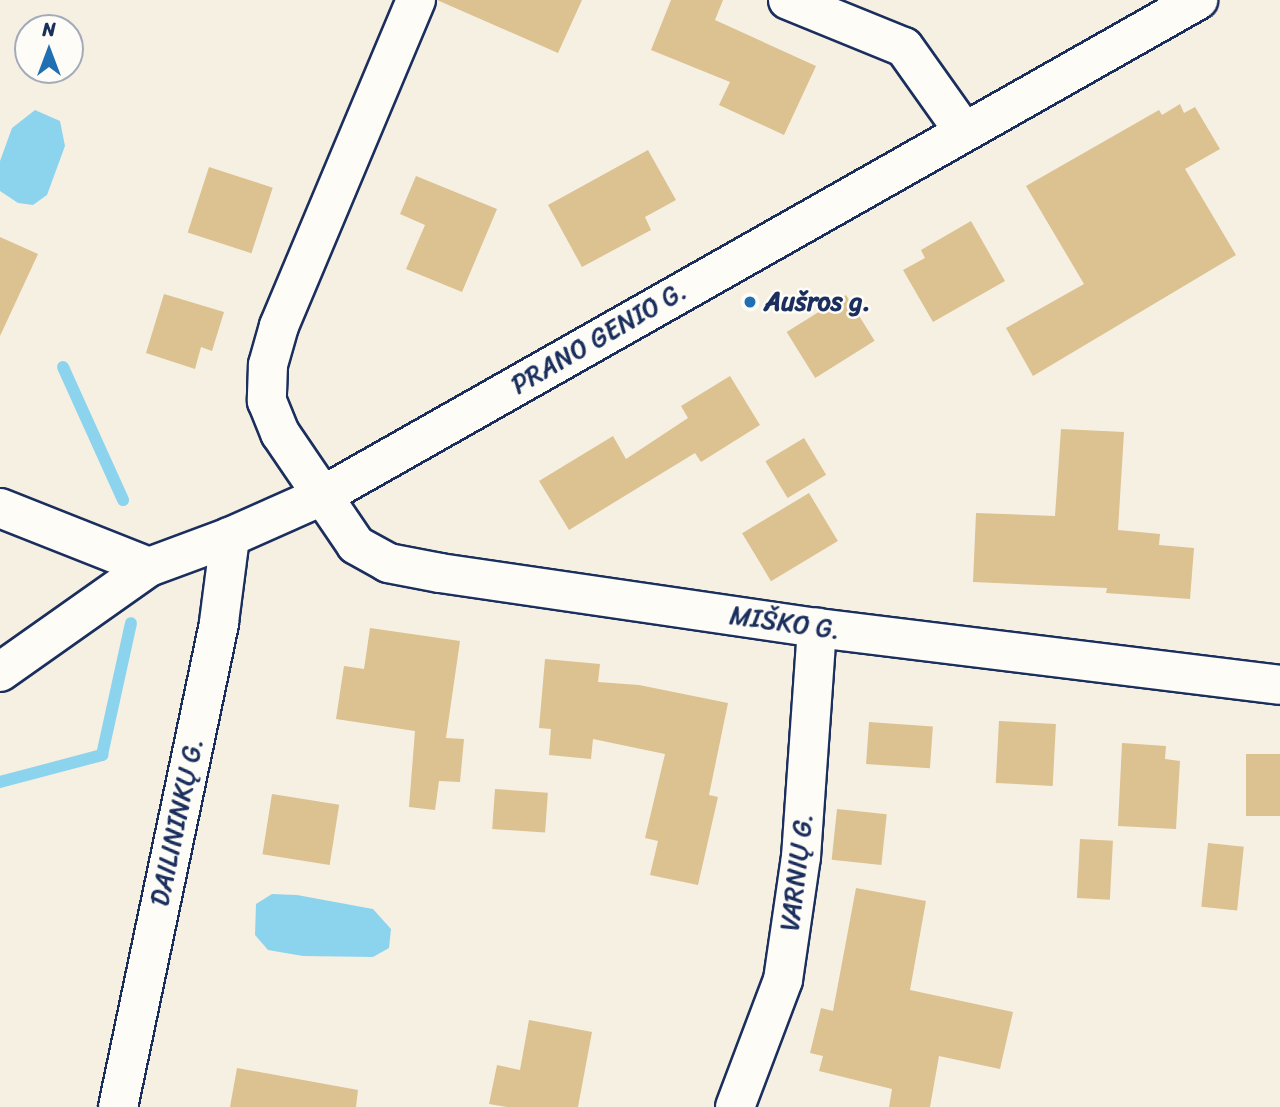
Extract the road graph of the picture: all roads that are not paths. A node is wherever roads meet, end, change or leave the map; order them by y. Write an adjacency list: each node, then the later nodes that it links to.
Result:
1 (416, 0): 5 (street)
2 (788, 0): 4 (street)
3 (1198, 0): 4 (street, PRANO GENIO G.)
4 (963, 131): 5 (street, PRANO GENIO G.)
5 (322, 496): 7 (street, PRANO GENIO G.); 9 (street, MIŠKO G.)
6 (0, 508): 8 (street)
7 (230, 537): 8 (street, PRANO GENIO G.); 12 (street, DAILININKŲ G.)
8 (149, 567): 10 (street, PRANO GENIO G.)
9 (817, 628): 11 (street, MIŠKO G.); 13 (street, VARNIŲ G.)
10 (0, 672)
11 (1280, 685)
12 (118, 1107)
13 (735, 1107)

